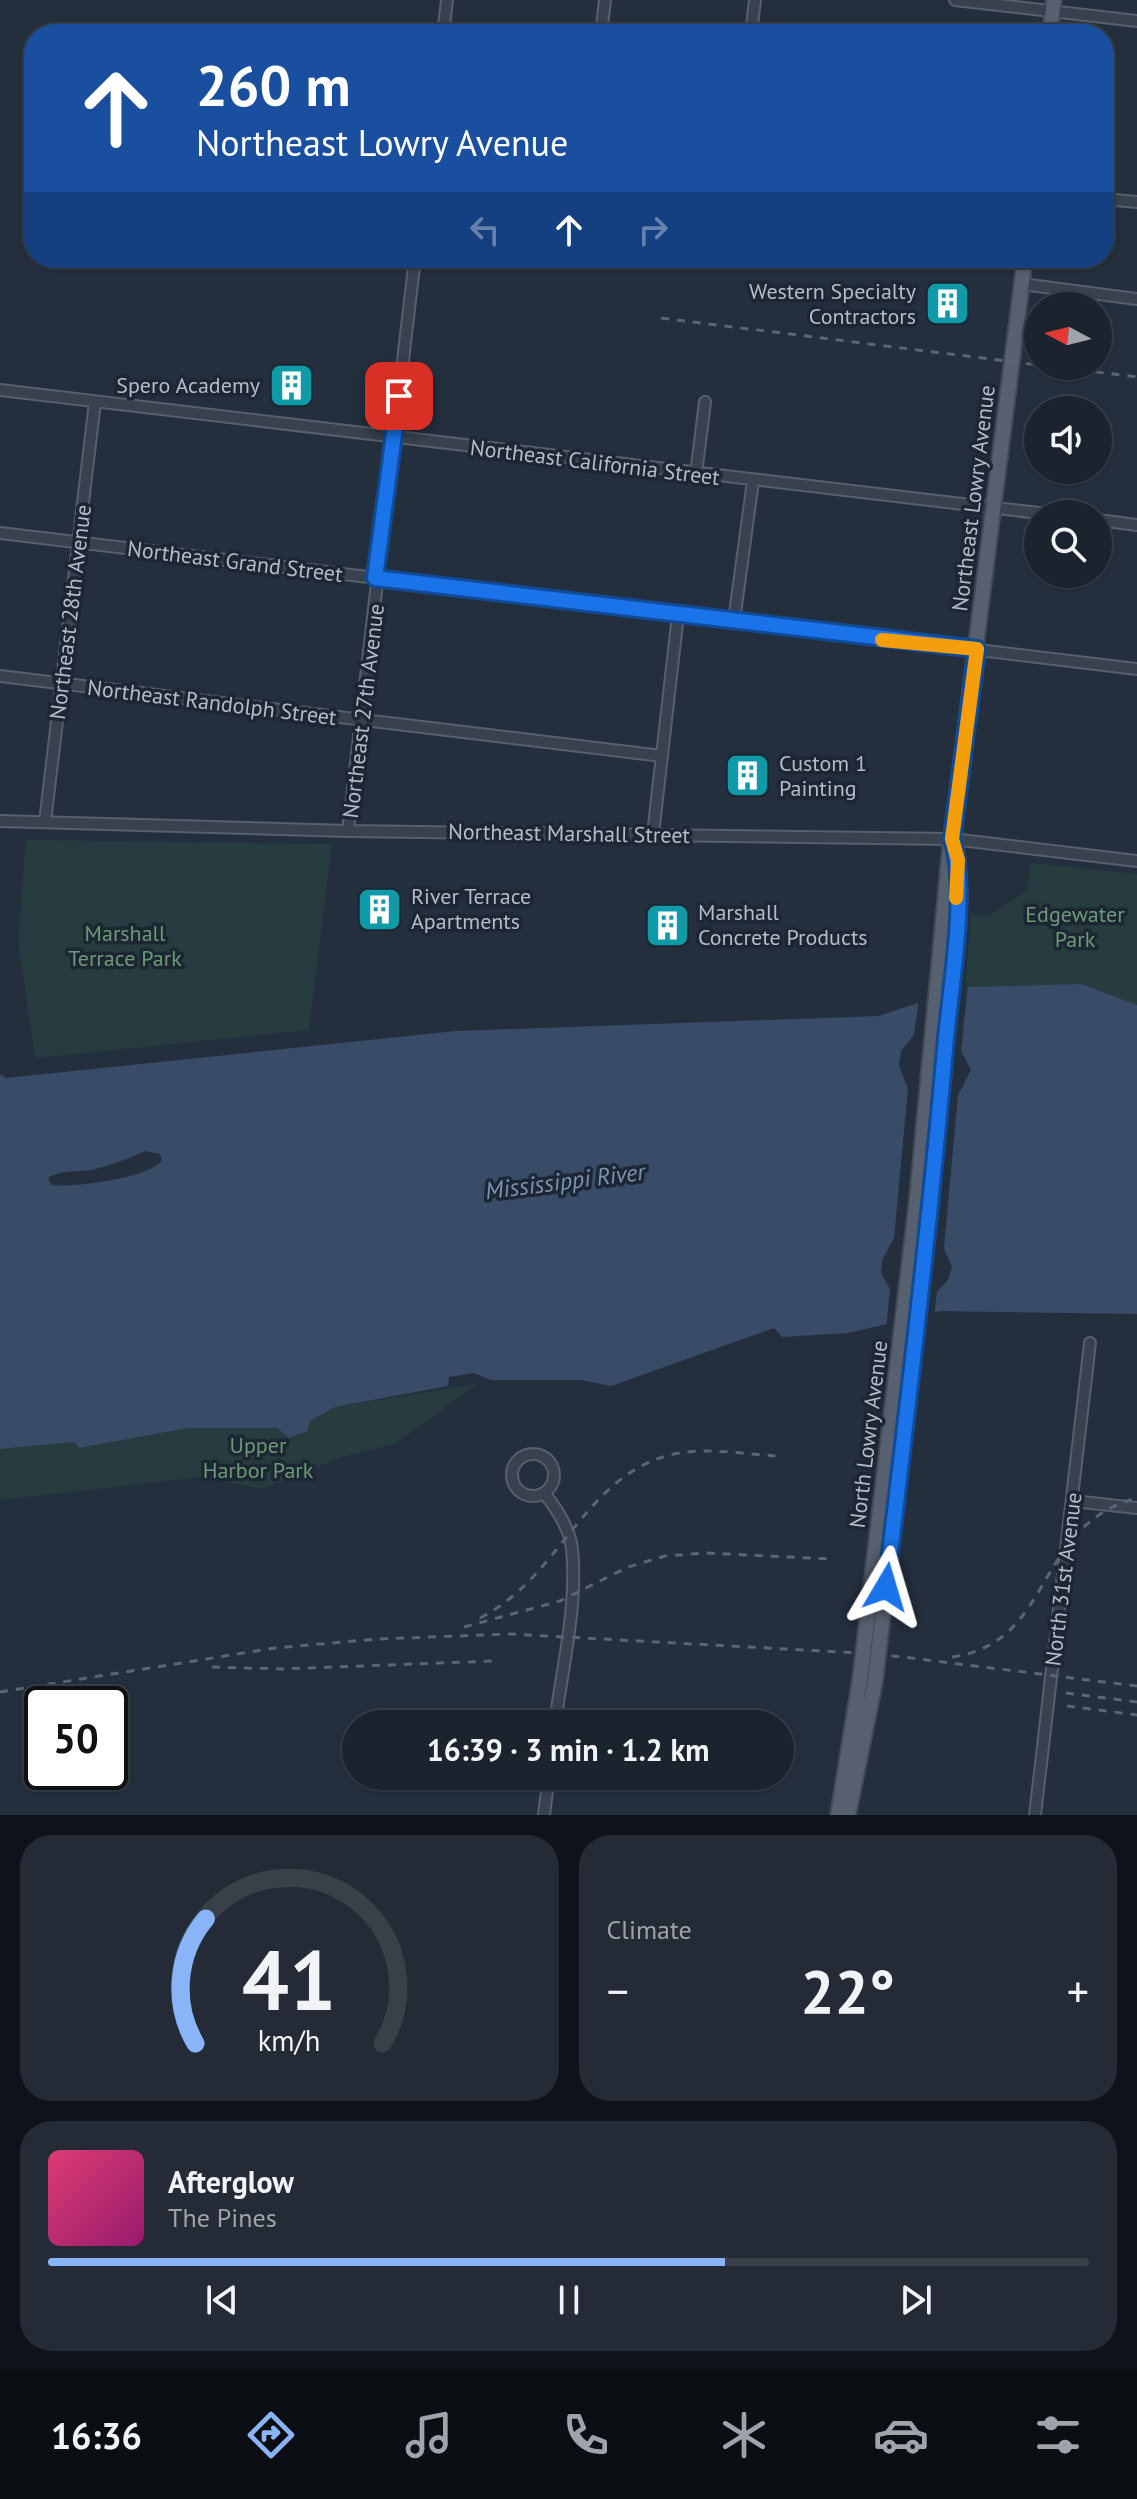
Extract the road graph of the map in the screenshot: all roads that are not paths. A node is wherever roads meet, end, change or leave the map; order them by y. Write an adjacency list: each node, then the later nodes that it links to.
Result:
1 (447, 0): 7 (street)
2 (605, 0): 8 (street)
3 (755, 0): 9 (street)
4 (955, 0): 5 (street)
5 (1054, 5): 6 (street)
6 (1137, 21)
7 (444, 24)
8 (602, 24)
9 (752, 24)
10 (1114, 200): 11 (street)
11 (1137, 202)
12 (414, 268): 19 (street, Northeast 27th Avenue)
13 (1024, 268): 14 (main road, Northeast Lowry Avenue)
14 (1022, 284): 15 (street); 22 (main road, Northeast Lowry Avenue)
15 (1137, 299)
16 (0, 390): 17 (street, Northeast California Street)
17 (95, 402): 19 (street, Northeast California Street); 27 (street, Northeast 28th Avenue)
18 (705, 402): 20 (street)
19 (394, 438): 20 (street, Northeast California Street); 28 (street, Northeast 27th Avenue)
20 (696, 474): 21 (street, Northeast California Street)
21 (753, 481): 22 (street, Northeast California Street); 30 (street)
22 (994, 507): 23 (street, Northeast California Street); 31 (main road, Northeast Lowry Avenue)
23 (1024, 511)
24 (1112, 522): 25 (street)
25 (1137, 525)
26 (0, 533): 27 (street, Northeast Grand Street)
27 (77, 542): 28 (street, Northeast Grand Street); 34 (street, Northeast 28th Avenue)
28 (375, 578): 29 (street, Northeast Grand Street); 35 (street, Northeast 27th Avenue)
29 (678, 615): 30 (street, Northeast Grand Street); 36 (street)
30 (734, 621): 31 (street, Northeast Grand Street)
31 (977, 649): 32 (street, Northeast Grand Street); 41 (main road, Northeast Lowry Avenue)
32 (1137, 669)
33 (0, 676): 34 (street, Northeast Randolph Street)
34 (61, 684): 35 (street, Northeast Randolph Street); 38 (street, Northeast 28th Avenue)
35 (361, 720): 36 (street, Northeast Randolph Street); 39 (street, Northeast 27th Avenue)
36 (662, 756): 40 (street)
37 (0, 821): 38 (street, Northeast Marshall Street)
38 (45, 822): 39 (street, Northeast Marshall Street)
39 (348, 831): 40 (street, Northeast Marshall Street)
40 (653, 834): 41 (street, Northeast Marshall Street)
41 (952, 839): 42 (street, Northeast Marshall Street); 43 (main road, Northeast Lowry Avenue)
42 (1137, 861)
43 (924, 1198): 48 (main road, North Lowry Avenue, bridge)
44 (1090, 1343): 46 (street, North 31st Avenue)
45 (544, 1493): 45 (street); 49 (street)
46 (1073, 1501): 47 (street); 54 (street, North 31st Avenue)
47 (1137, 1508)
48 (867, 1681): 52 (main road, North Lowry Avenue); 53 (main road, North Lowry Avenue)
49 (557, 1710)
50 (547, 1790): 51 (street)
51 (544, 1815)
52 (838, 1815)
53 (848, 1815)
54 (1035, 1815)

